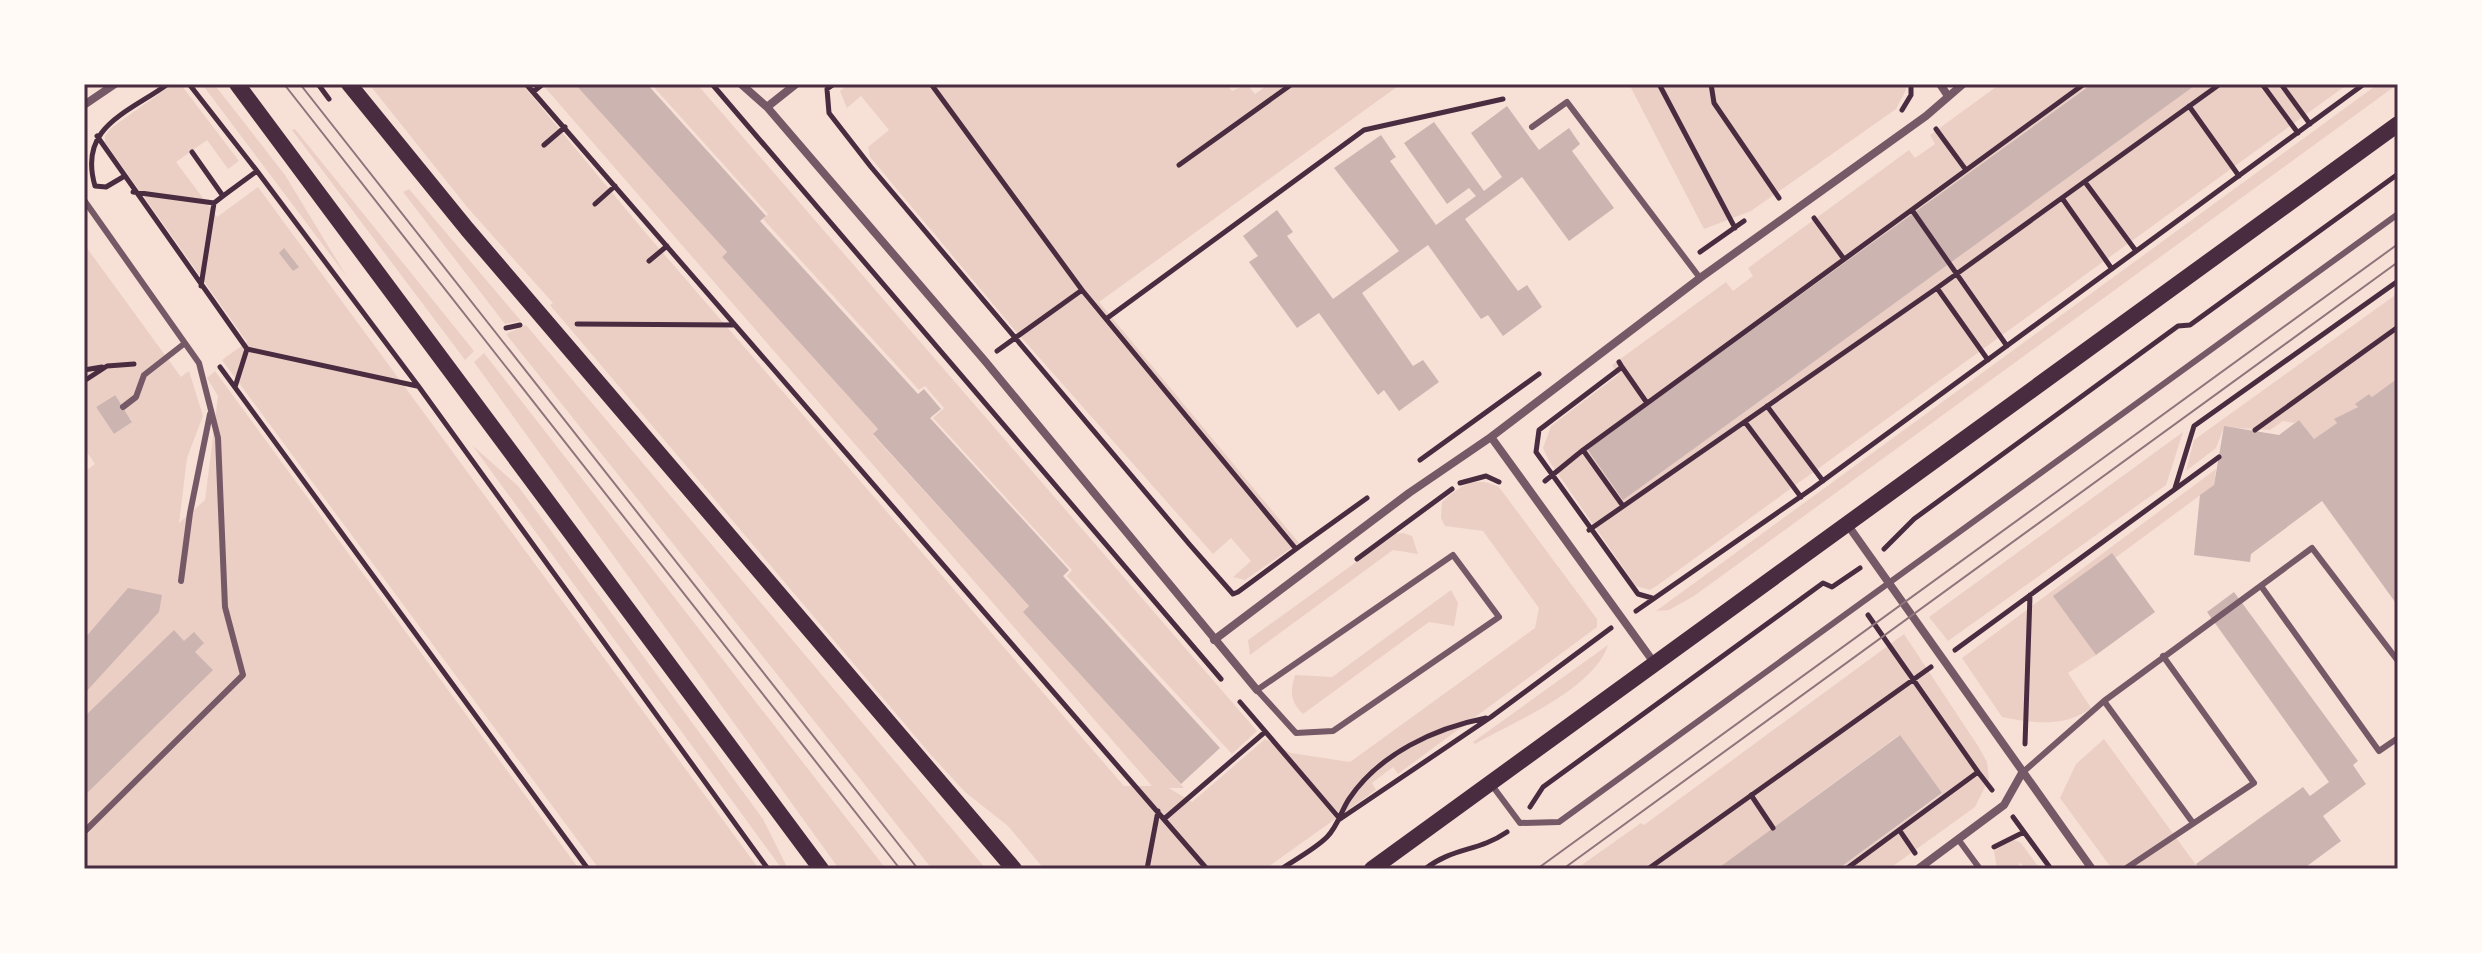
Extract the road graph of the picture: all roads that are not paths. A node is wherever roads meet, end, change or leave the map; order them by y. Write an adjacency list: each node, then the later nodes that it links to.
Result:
1 (115, 84): 9 (street)
2 (237, 84): 36 (main road)
3 (349, 84): 37 (main road)
4 (741, 84): 10 (street)
5 (796, 84): 10 (street)
6 (1940, 84): 8 (street)
7 (1963, 84): 8 (street)
8 (1948, 96): 15 (street)
9 (84, 105)
10 (767, 107): 24 (street)
11 (2398, 124): 20 (main road)
12 (1532, 127): 15 (lane)
13 (84, 200): 16 (lane)
14 (2398, 214): 22 (lane)
15 (1700, 278): 19 (street)
16 (185, 343): 17 (lane); 18 (lane)
17 (123, 407)
18 (210, 411): 21 (lane); 34 (lane)
19 (1491, 437): 24 (street); 27 (street)
20 (1847, 524): 22 (street); 27 (main road)
21 (181, 581)
22 (1889, 585): 31 (street); 32 (lane)
23 (2261, 586): 25 (lane); 26 (lane); 30 (lane)
24 (1214, 640): 28 (street)
25 (2163, 656): 29 (lane); 33 (lane)
26 (2398, 661)
27 (1655, 664): 32 (main road)
28 (1257, 690): 28 (lane)
29 (2104, 701): 31 (lane); 33 (lane)
30 (2398, 738)
31 (2022, 773): 35 (street); 41 (street)
32 (1490, 783): 38 (main road)
33 (2193, 823): 42 (lane)
34 (84, 832)
35 (1958, 839): 39 (street); 40 (lane)
36 (821, 869)
37 (1014, 869)
38 (1373, 869)
39 (1918, 869)
40 (1980, 869)
41 (2092, 869)
42 (2125, 869)

